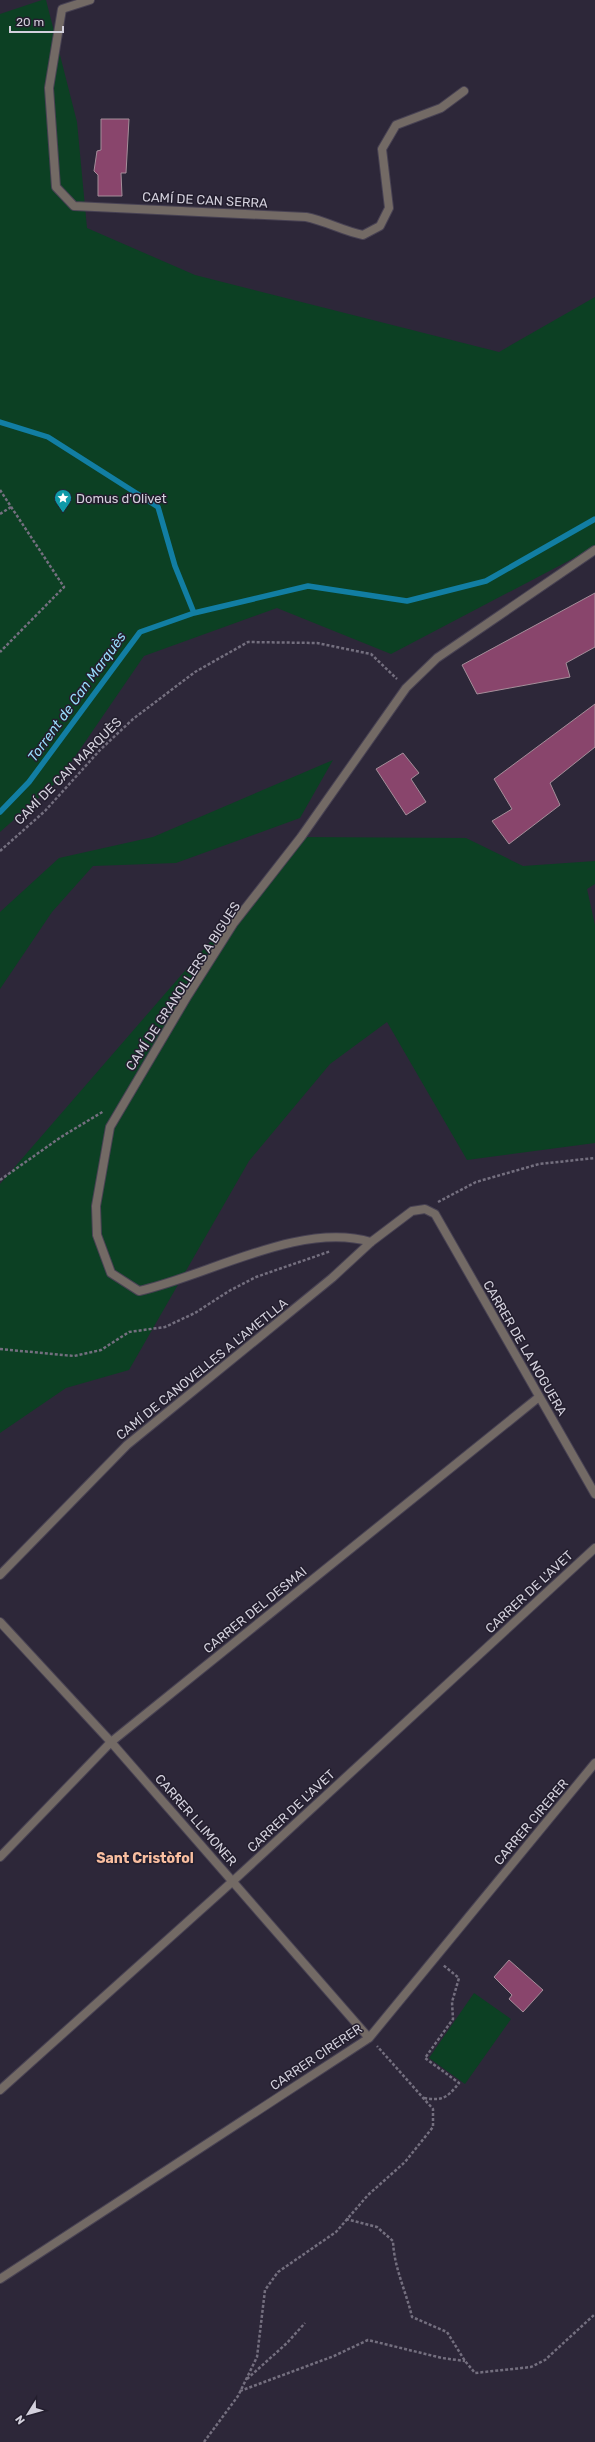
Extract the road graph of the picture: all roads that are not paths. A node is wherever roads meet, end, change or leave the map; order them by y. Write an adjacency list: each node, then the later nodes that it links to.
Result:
1 (90, 0): 2 (street, CAMÍ DE CAN SERRA)
2 (464, 91)
3 (595, 550): 5 (street, CAMÍ DE GRANOLLERS A BIGUES)
4 (435, 1214): 5 (street, CAMÍ DE CANOVELLES A L'AMETLLA); 6 (street, CARRER DE LA NOGUERA)
5 (371, 1242): 9 (street, CAMÍ DE CANOVELLES A L'AMETLLA)
6 (539, 1397): 7 (street, CARRER DE LA NOGUERA); 11 (street, CARRER DEL DESMAI)
7 (595, 1494)
8 (595, 1548): 14 (street, CARRER DE L'AVET)
9 (0, 1575)
10 (0, 1622): 11 (street, CARRER LLIMONER)
11 (111, 1742): 13 (street, CARRER DEL DESMAI); 14 (street, CARRER LLIMONER)
12 (595, 1763): 15 (street, CARRER CIRERER)
13 (0, 1857)
14 (233, 1880): 15 (street, CARRER LLIMONER); 16 (street, CARRER DE L'AVET)
15 (369, 2038): 17 (street, CARRER CIRERER)
16 (0, 2090)
17 (0, 2280)

